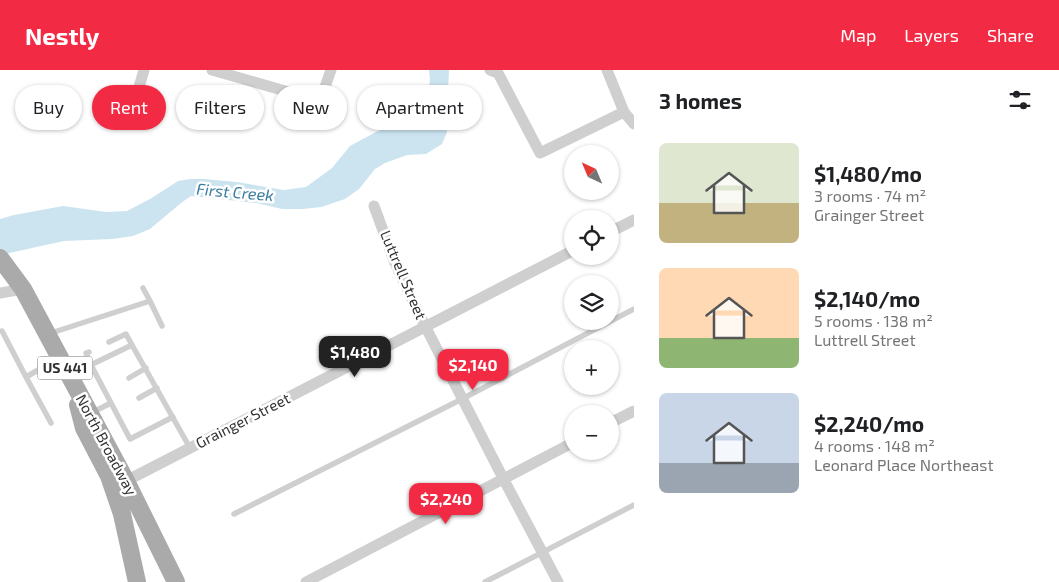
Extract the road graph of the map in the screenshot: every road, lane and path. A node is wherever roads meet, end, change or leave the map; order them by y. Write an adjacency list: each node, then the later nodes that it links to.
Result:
1 (144, 70): 6 (street)
2 (212, 70): 3 (street)
3 (331, 70)
4 (490, 70): 7 (street)
5 (607, 70): 7 (street)
6 (140, 85)
7 (624, 112): 8 (street)
8 (634, 124)
9 (374, 206): 20 (street, Luttrell Street)
10 (634, 220): 11 (street)
11 (619, 228)
12 (564, 255): 20 (street, Grainger Street)
13 (0, 258): 15 (main road, North Broadway / US 441)
14 (143, 288): 17 (lane)
15 (23, 289): 16 (street); 22 (main road, North Broadway / US 441)
16 (0, 293)
17 (150, 301): 19 (lane); 22 (lane)
18 (634, 309): 34 (lane)
19 (162, 326)
20 (426, 327): 34 (street, Luttrell Street); 42 (street, Grainger Street)
21 (2, 331): 29 (lane)
22 (46, 334): 26 (main road, North Broadway / US 441)
23 (109, 342): 24 (lane)
24 (132, 345): 27 (lane); 28 (lane)
25 (89, 352): 27 (lane)
26 (59, 358): 29 (lane); 31 (main road, North Broadway / US 441)
27 (91, 365): 31 (lane); 35 (lane)
28 (146, 368): 30 (lane); 32 (lane)
29 (26, 377): 40 (lane)
30 (129, 378)
31 (71, 381): 37 (main road, North Broadway / US 441); 48 (main road)
32 (157, 388): 33 (lane); 38 (lane)
33 (139, 398)
34 (462, 398): 43 (street, Luttrell Street); 46 (lane)
35 (111, 403): 37 (lane); 38 (lane)
36 (634, 411): 39 (street)
37 (90, 414): 44 (main road, North Broadway / US 441)
38 (173, 417): 42 (lane)
39 (619, 419)
40 (51, 423)
41 (564, 447): 43 (street)
42 (190, 448): 44 (street, Grainger Street)
43 (504, 480): 47 (street, Luttrell Street); 50 (street)
44 (126, 481): 48 (main road); 49 (main road, North Broadway / US 441)
45 (634, 505): 47 (lane)
46 (234, 514)
47 (542, 553): 51 (lane); 52 (street, Luttrell Street)
48 (136, 580)
49 (176, 581)
50 (306, 582)
51 (485, 582)
52 (558, 582)

